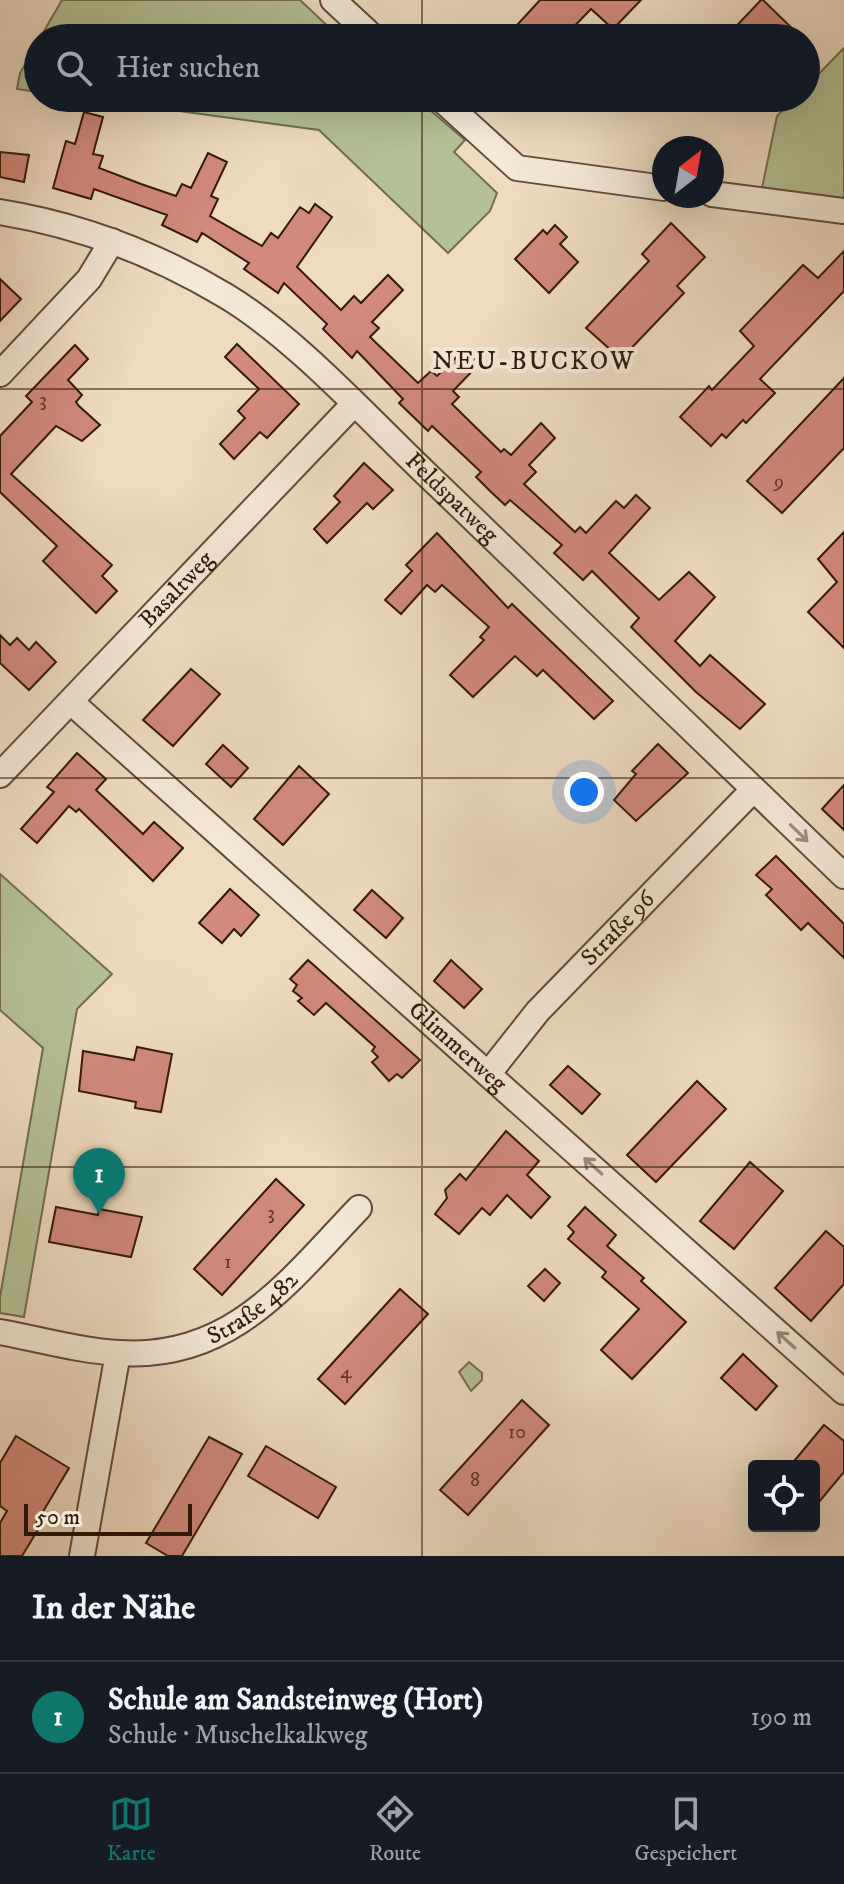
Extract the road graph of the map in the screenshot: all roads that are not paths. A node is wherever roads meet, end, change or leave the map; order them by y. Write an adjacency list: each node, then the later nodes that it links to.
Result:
1 (333, 0): 2 (street)
2 (359, 24)
3 (455, 112): 4 (street)
4 (652, 186)
5 (724, 196): 6 (street)
6 (844, 211)
7 (0, 212): 8 (street, Feldspatweg)
8 (112, 241): 9 (street); 10 (street, Feldspatweg)
9 (0, 374)
10 (353, 405): 11 (street, Basaltweg); 13 (street, Feldspatweg)
11 (71, 702): 12 (street, Basaltweg); 15 (street, Glimmerweg)
12 (0, 775)
13 (753, 790): 14 (street, Feldspatweg, one-way to 14); 15 (street, Straße 96)
14 (844, 876)
15 (489, 1073): 19 (street, Glimmerweg, one-way to 15)
16 (359, 1208): 18 (street, Straße 482)
17 (0, 1332): 18 (street, Straße 482)
18 (118, 1353): 20 (street)
19 (844, 1392)
20 (82, 1556)

